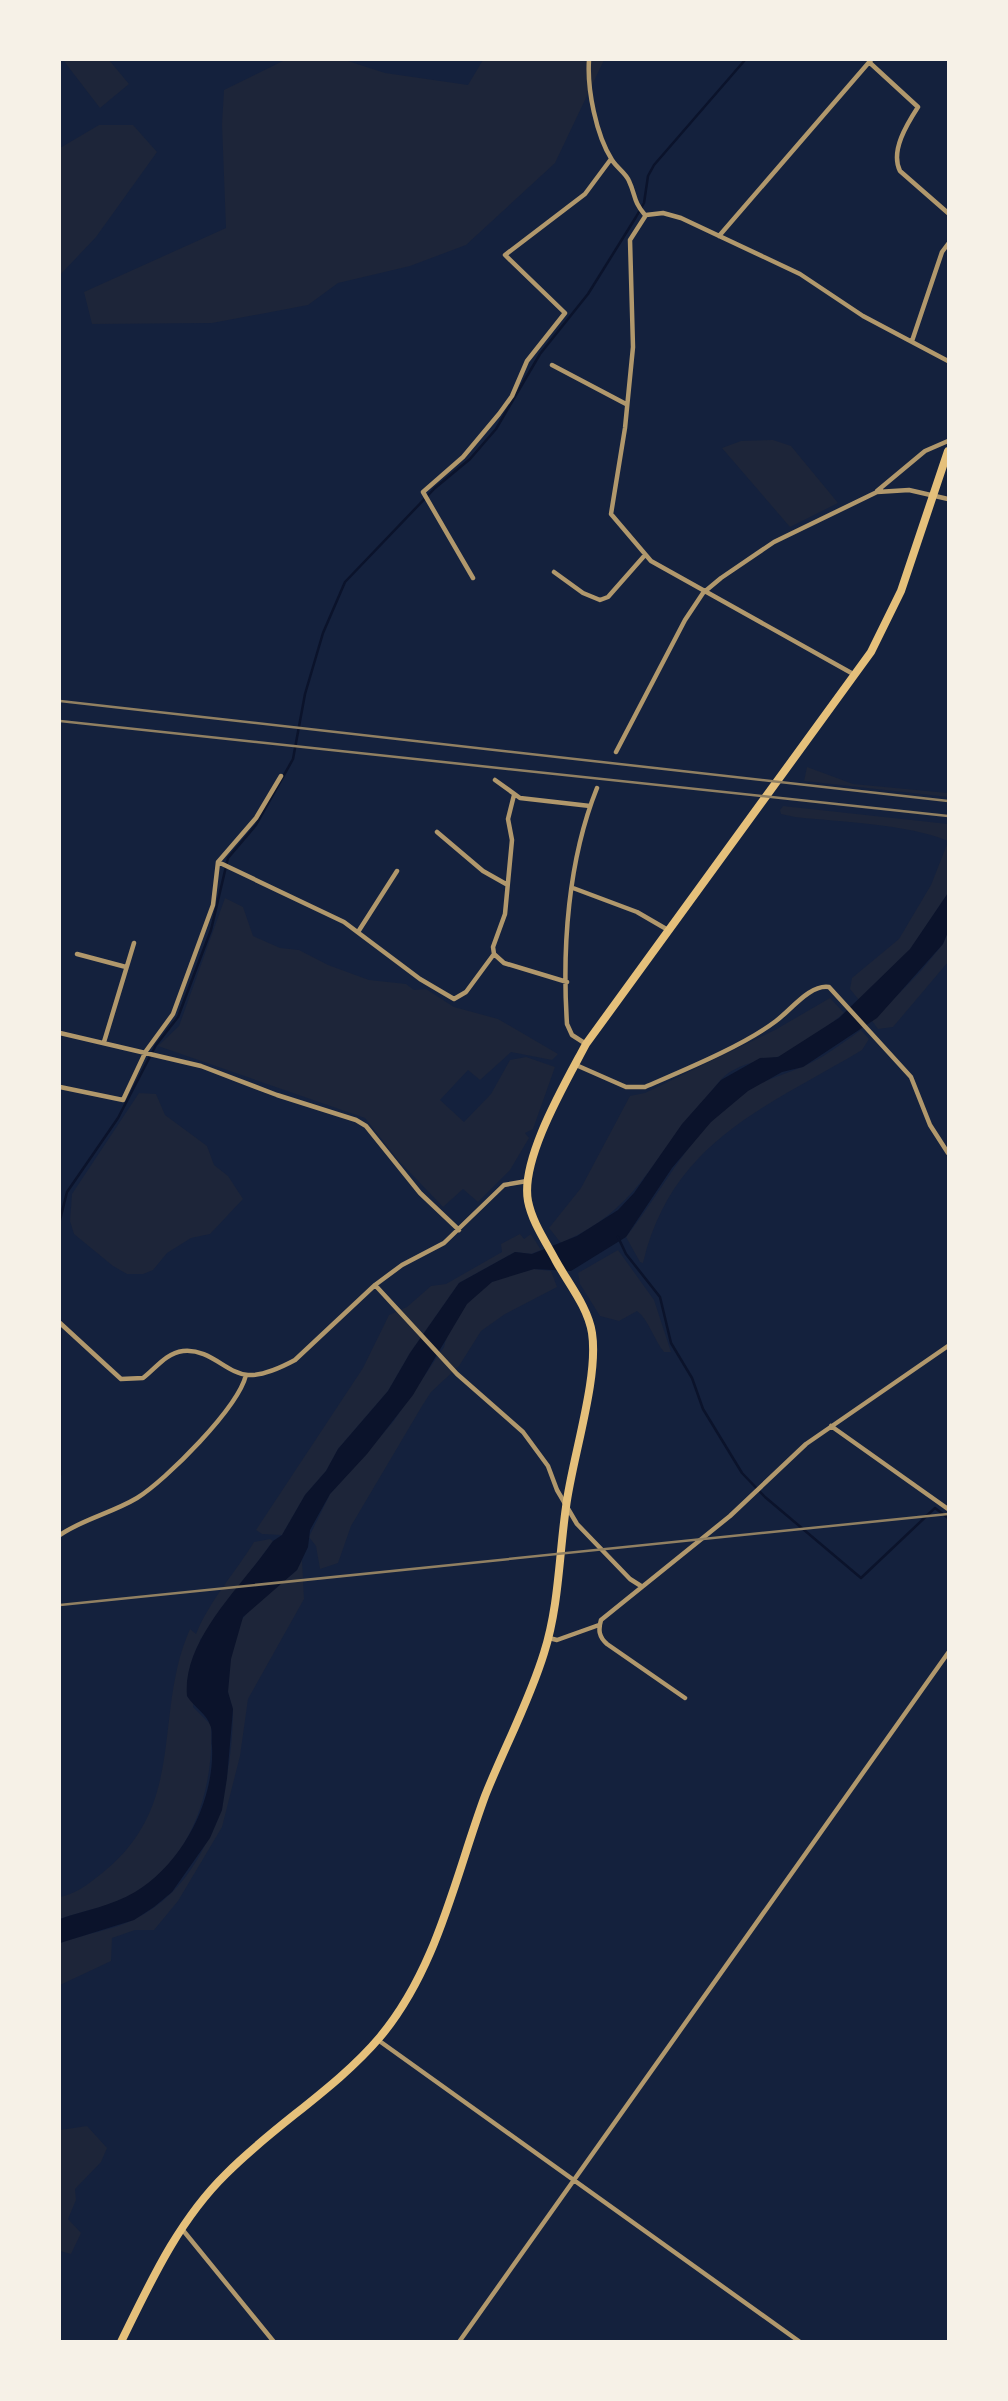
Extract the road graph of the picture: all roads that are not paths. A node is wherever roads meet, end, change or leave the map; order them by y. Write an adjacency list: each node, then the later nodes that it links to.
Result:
1 (589, 60): 3 (street)
2 (870, 61): 4 (street); 6 (street)
3 (611, 159): 5 (street); 19 (street)
4 (948, 213)
5 (646, 215): 6 (street); 11 (street)
6 (719, 236): 8 (street)
7 (948, 244): 8 (street)
8 (912, 341): 9 (street)
9 (948, 360)
10 (552, 365): 11 (street)
11 (626, 404): 17 (street)
12 (948, 441): 14 (street)
13 (948, 451): 15 (main road)
14 (877, 492): 15 (street); 20 (street)
15 (933, 496): 16 (street); 21 (main road)
16 (948, 499)
17 (645, 555): 18 (street); 20 (street)
18 (554, 572)
19 (473, 578)
20 (704, 593): 21 (street); 22 (street)
21 (855, 676): 33 (main road)
22 (616, 752)
23 (281, 776): 29 (street)
24 (495, 780): 26 (street)
25 (597, 789): 27 (street)
26 (514, 795): 27 (street); 31 (street)
27 (590, 806): 32 (street)
28 (437, 832): 31 (street)
29 (218, 862): 34 (street); 43 (street)
30 (397, 871): 34 (street)
31 (506, 884): 37 (street)
32 (573, 888): 33 (street); 39 (street)
33 (669, 930): 42 (main road)
34 (358, 932): 37 (street)
35 (134, 943): 38 (street)
36 (77, 954): 38 (street)
37 (494, 954): 39 (street)
38 (125, 967): 41 (street)
39 (566, 982): 42 (street)
40 (60, 1033): 41 (street)
41 (104, 1042): 43 (street)
42 (586, 1044): 44 (main road)
43 (146, 1051): 45 (street); 48 (street)
44 (575, 1065): 46 (street); 47 (main road)
45 (60, 1087)
46 (948, 1153)
47 (527, 1181): 48 (street); 54 (main road)
48 (459, 1230): 49 (street)
49 (375, 1285): 52 (street); 54 (street)
50 (60, 1323): 52 (street)
51 (948, 1346): 53 (street)
52 (246, 1375): 56 (street)
53 (831, 1426): 55 (street); 57 (street)
54 (566, 1505): 57 (street); 59 (main road)
55 (948, 1510)
56 (60, 1535)
57 (641, 1586): 58 (street)
58 (600, 1624): 59 (street); 61 (street)
59 (549, 1638): 62 (main road)
60 (948, 1653): 63 (street)
61 (685, 1698)
62 (378, 2040): 63 (street); 64 (main road)
63 (574, 2180): 67 (street); 68 (street)
64 (181, 2228): 65 (main road); 66 (street)
65 (121, 2342)
66 (274, 2342)
67 (458, 2342)
68 (800, 2342)

